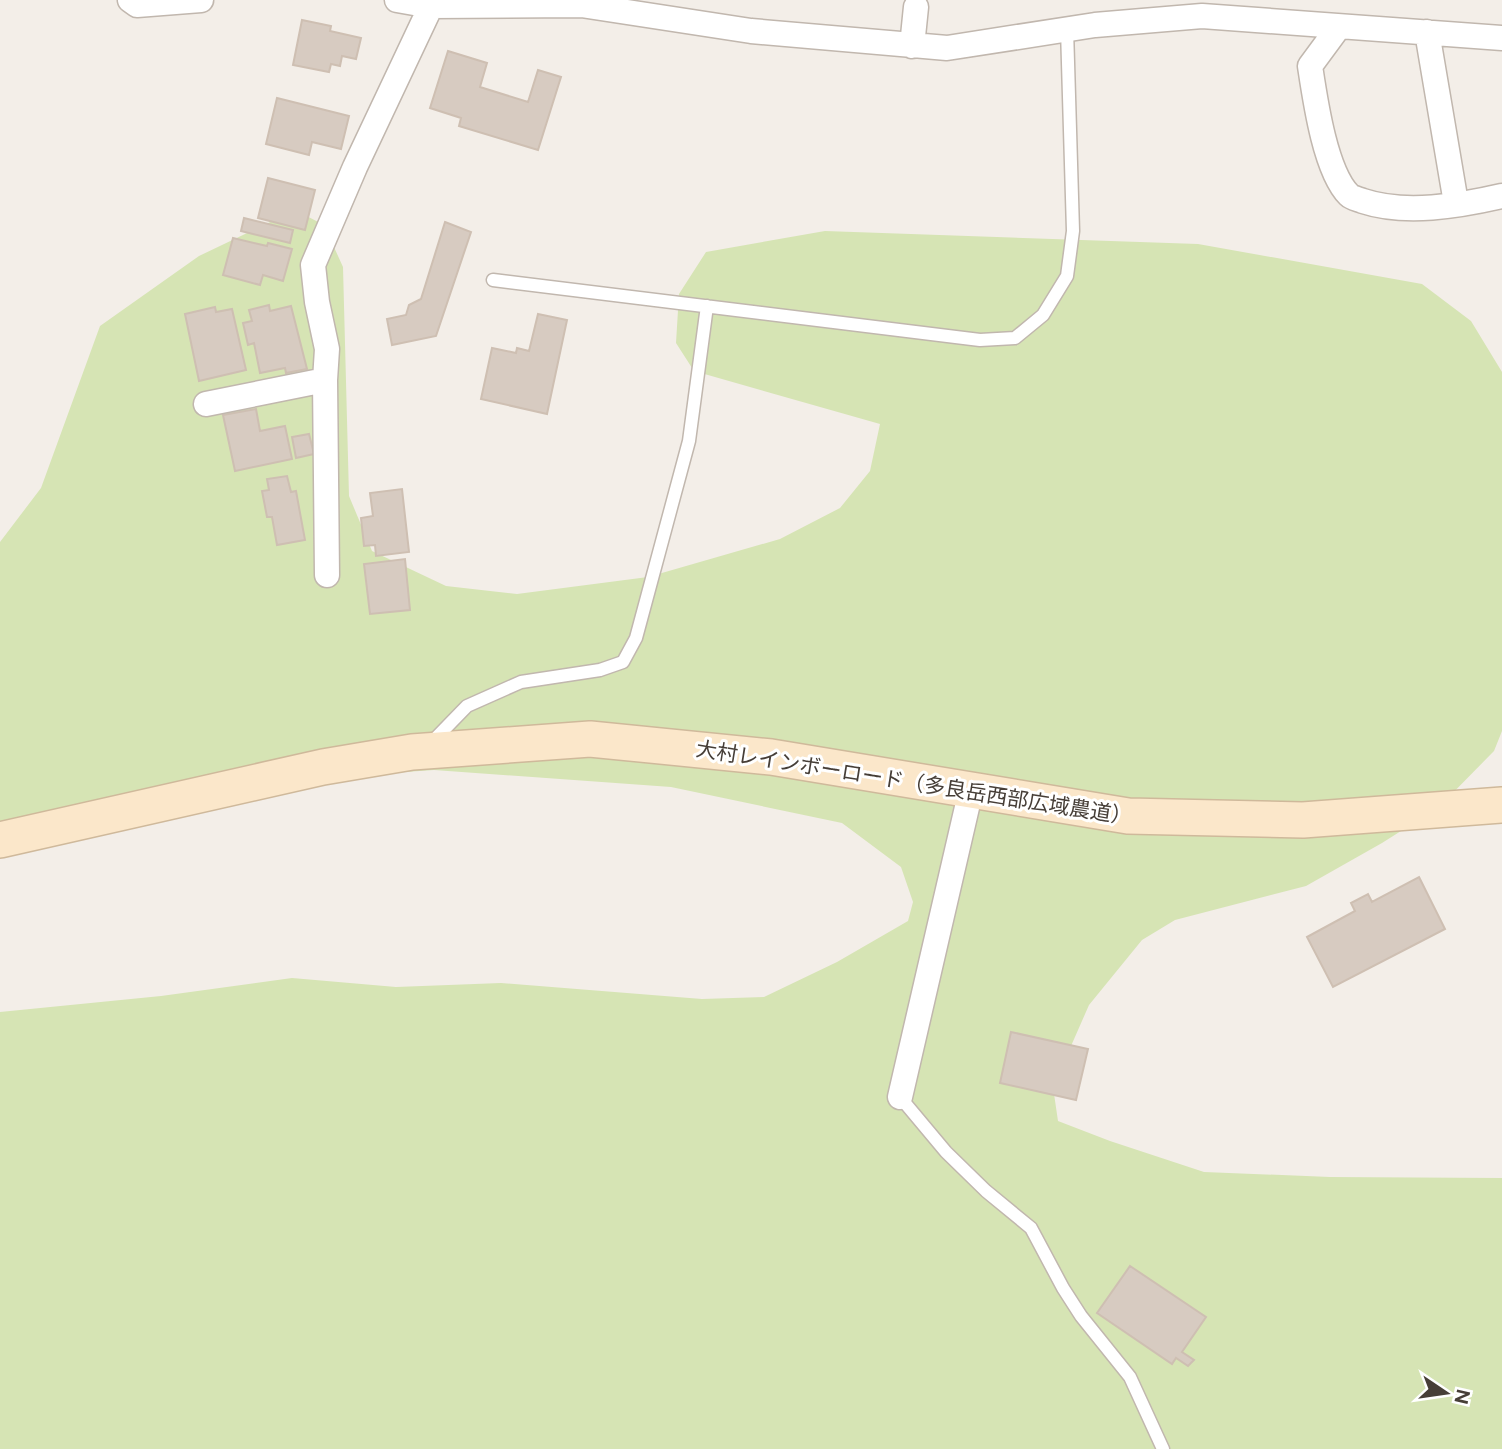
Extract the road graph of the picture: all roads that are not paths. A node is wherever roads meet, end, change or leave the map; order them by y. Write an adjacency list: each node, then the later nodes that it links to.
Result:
1 (130, 0): 2 (street)
2 (201, 0)
3 (397, 0): 4 (street)
4 (431, 6): 10 (street); 15 (street)
5 (916, 7): 10 (street)
6 (1338, 27): 7 (street); 8 (street); 12 (street)
7 (1067, 29): 10 (street); 14 (lane)
8 (1427, 32): 9 (street); 12 (street)
9 (1502, 38)
10 (912, 46)
11 (1502, 196): 12 (street)
12 (1456, 204)
13 (493, 280): 14 (lane)
14 (707, 306): 18 (lane)
15 (325, 380): 16 (street); 17 (street)
16 (206, 404)
17 (327, 575)
18 (424, 751): 19 (street, 大村レインボーロード（多良岳西部広域農道）); 21 (street, 大村レインボーロード（多良岳西部広域農道）)
19 (971, 790): 20 (street, 大村レインボーロード（多良岳西部広域農道）); 22 (street)
20 (1502, 805)
21 (0, 840)
22 (900, 1097): 23 (lane)
23 (1163, 1449)

